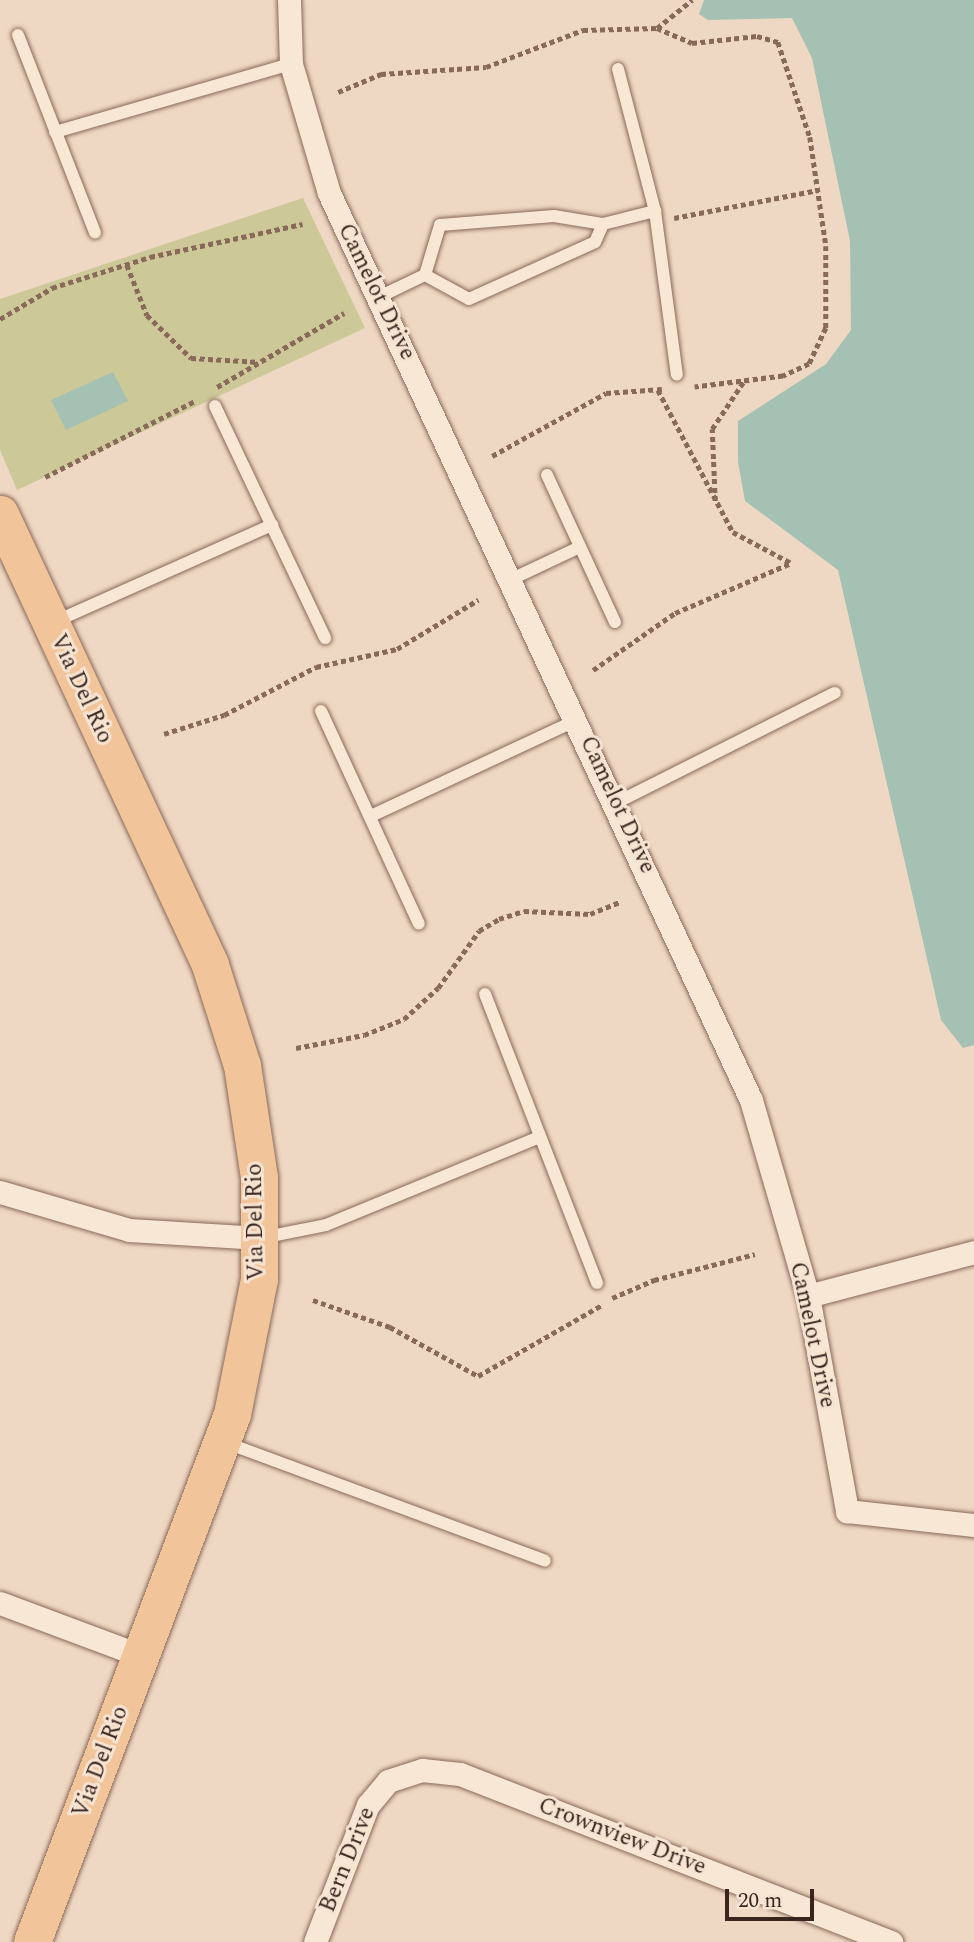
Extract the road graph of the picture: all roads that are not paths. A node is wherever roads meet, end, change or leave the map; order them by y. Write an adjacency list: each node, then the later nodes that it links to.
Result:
1 (289, 0): 3 (street, Camelot Drive)
2 (18, 35): 5 (lane)
3 (291, 64): 5 (lane); 10 (street, Camelot Drive)
4 (618, 69): 6 (lane)
5 (55, 132): 8 (lane)
6 (656, 216): 7 (lane); 11 (lane)
7 (603, 224): 9 (lane); 9 (lane)
8 (95, 233)
9 (425, 275): 10 (lane)
10 (379, 298): 17 (street, Camelot Drive)
11 (677, 375)
12 (215, 406): 15 (lane)
13 (547, 475): 16 (lane)
14 (0, 514): 19 (main road, Via Del Rio)
15 (272, 526): 19 (lane); 20 (lane)
16 (580, 547): 17 (lane); 18 (lane)
17 (514, 578): 23 (street, Camelot Drive)
18 (615, 622)
19 (51, 623): 30 (main road, Via Del Rio)
20 (325, 638)
21 (835, 693): 24 (lane)
22 (321, 711): 25 (lane)
23 (578, 720): 24 (street, Camelot Drive); 25 (lane)
24 (616, 803): 33 (street, Camelot Drive)
25 (371, 816): 26 (lane)
26 (419, 924)
27 (485, 994): 28 (lane)
28 (539, 1137): 30 (lane); 32 (lane)
29 (0, 1192): 30 (street)
30 (260, 1238): 34 (main road, Via Del Rio)
31 (974, 1252): 33 (street)
32 (597, 1283)
33 (808, 1296): 35 (street, Camelot Drive)
34 (223, 1441): 36 (lane); 38 (main road, Via Del Rio)
35 (974, 1525)
36 (545, 1561)
37 (0, 1603): 38 (street)
38 (142, 1656): 40 (main road, Via Del Rio)
39 (388, 1781): 41 (street, Bern Drive); 42 (street, Crownview Drive)
40 (32, 1942)
41 (315, 1942)
42 (891, 1942)

